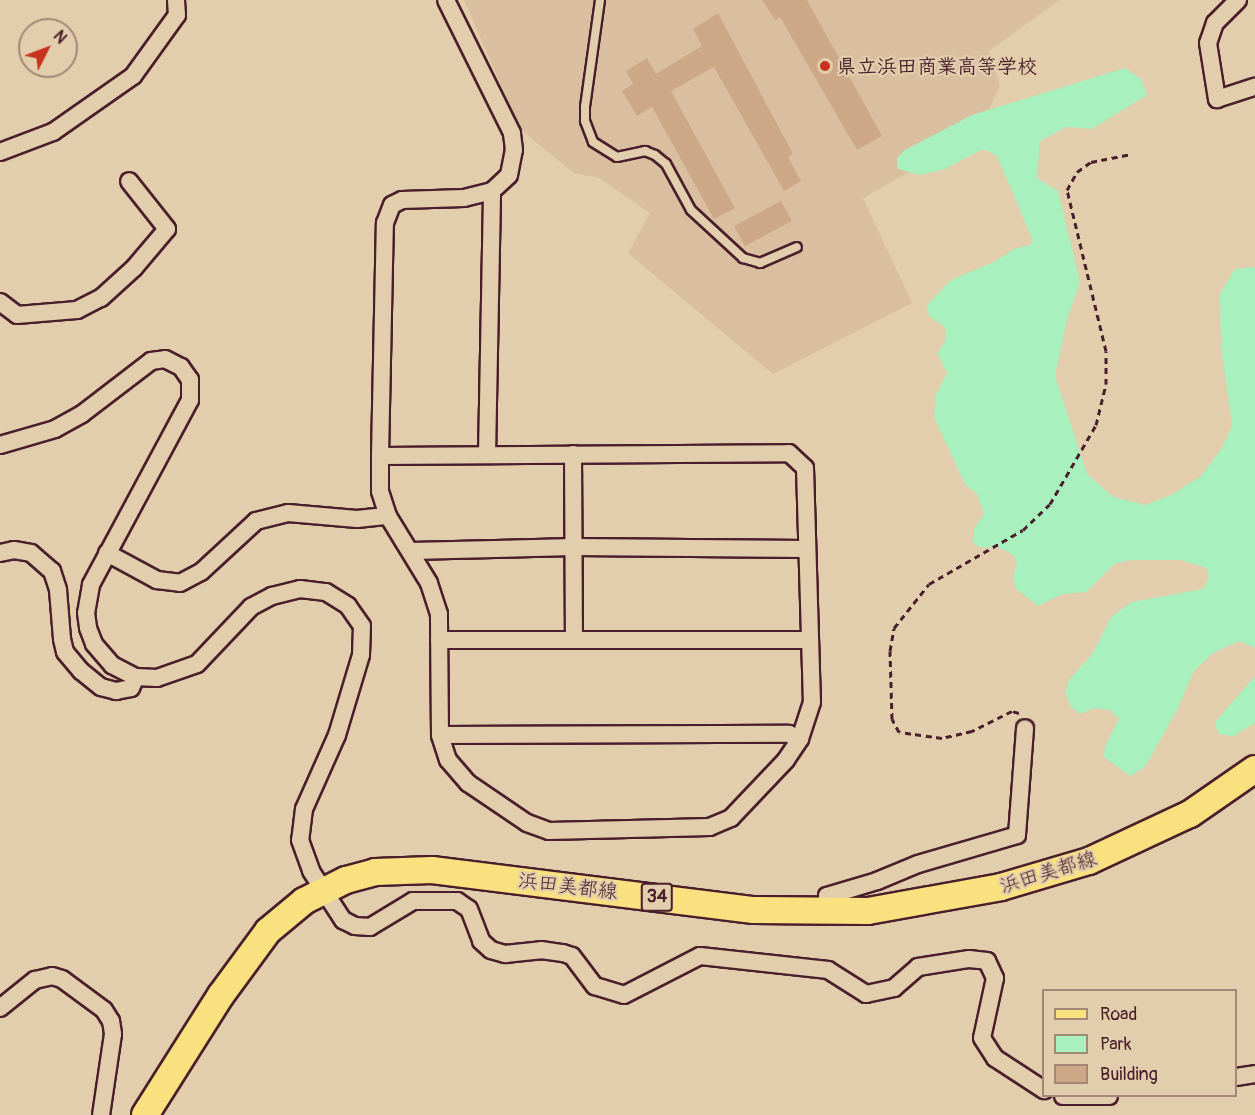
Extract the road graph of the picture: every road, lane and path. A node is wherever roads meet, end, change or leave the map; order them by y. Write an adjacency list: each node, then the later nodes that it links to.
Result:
1 (176, 0): 6 (street)
2 (446, 0): 9 (street)
3 (600, 0): 10 (lane)
4 (1238, 0): 5 (street)
5 (1255, 87)
6 (0, 152)
7 (1131, 154): 26 (path)
8 (129, 181): 11 (street)
9 (492, 191): 14 (street); 15 (street)
10 (797, 247)
11 (0, 302)
12 (0, 445): 21 (street)
13 (573, 454): 14 (street); 17 (street); 18 (street)
14 (488, 455): 15 (street)
15 (380, 456): 16 (street)
16 (388, 516): 19 (street); 21 (street)
17 (574, 547): 18 (street); 19 (street); 23 (street)
18 (807, 549): 24 (street)
19 (411, 551): 22 (street)
20 (0, 553): 25 (street)
21 (107, 553): 25 (street)
22 (439, 640): 23 (street); 27 (street)
23 (574, 640): 24 (street)
24 (810, 640): 28 (street)
25 (136, 677): 30 (street)
26 (1025, 728): 31 (street)
27 (440, 735): 28 (street); 28 (street)
28 (800, 739)
29 (1255, 769): 31 (main road, 浜田美都線 / 34)
30 (325, 889): 31 (main road, 浜田美都線 / 34); 35 (street); 37 (main road, 浜田美都線 / 34)
31 (827, 913)
32 (0, 1008): 36 (street)
33 (1255, 1074): 34 (street)
34 (1237, 1077)
35 (1042, 1089)
36 (101, 1115)
37 (145, 1115)

